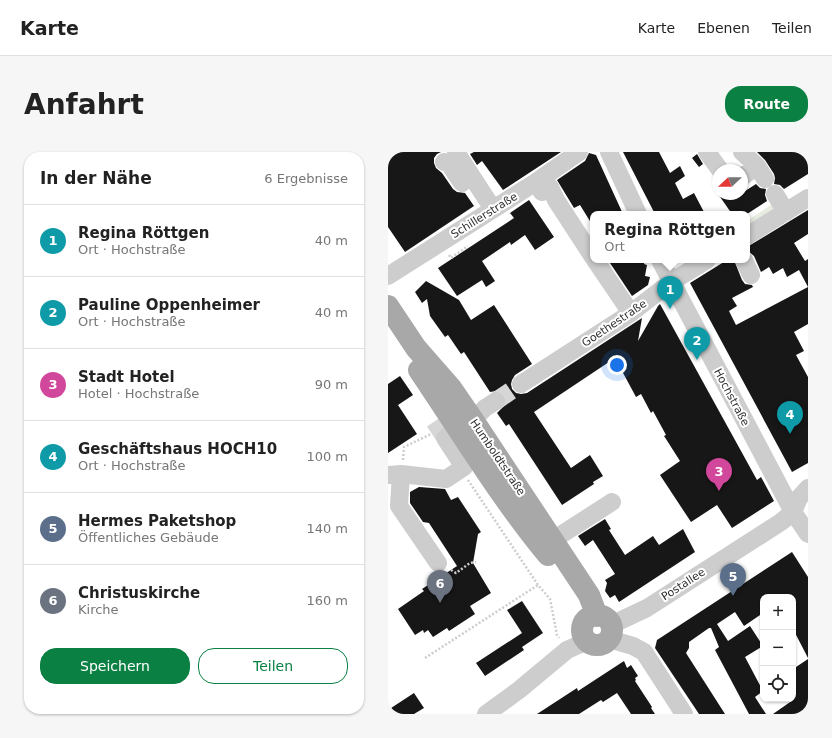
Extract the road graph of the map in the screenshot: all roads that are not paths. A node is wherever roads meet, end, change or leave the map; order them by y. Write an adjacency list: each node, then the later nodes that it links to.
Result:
1 (579, 152): 8 (street, Schillerstraße)
2 (609, 152): 11 (street)
3 (707, 152): 6 (street)
4 (742, 152): 7 (street)
5 (450, 157): 12 (street)
6 (716, 164)
7 (754, 174)
8 (536, 182): 12 (street, Schillerstraße); 15 (street)
9 (775, 194): 13 (street)
10 (808, 198): 13 (street)
11 (637, 211)
12 (489, 212): 19 (street, Schillerstraße)
13 (786, 212): 14 (street)
14 (752, 233)
15 (590, 252)
16 (597, 263): 22 (street)
17 (662, 263): 20 (street, Hochstraße)
18 (702, 263): 20 (street, Goethestraße)
19 (388, 276)
20 (671, 282): 22 (street, Goethestraße); 30 (street, Hochstraße)
21 (388, 306): 26 (main road, Humboldtstraße)
22 (631, 313): 24 (street, Goethestraße)
23 (388, 329): 26 (main road, Humboldtstraße)
24 (521, 384)
25 (496, 401): 26 (street)
26 (466, 424): 27 (street); 32 (main road, Humboldtstraße); 34 (main road, Humboldtstraße)
27 (395, 475): 33 (street)
28 (808, 488): 30 (street)
29 (612, 502): 32 (street)
30 (793, 512): 31 (street, Hochstraße); 34 (street, Postallee)
31 (808, 534)
32 (553, 540): 34 (main road, Humboldtstraße)
33 (438, 563)
34 (593, 632): 35 (street, Postallee); 36 (street)
35 (486, 714)
36 (684, 714)

